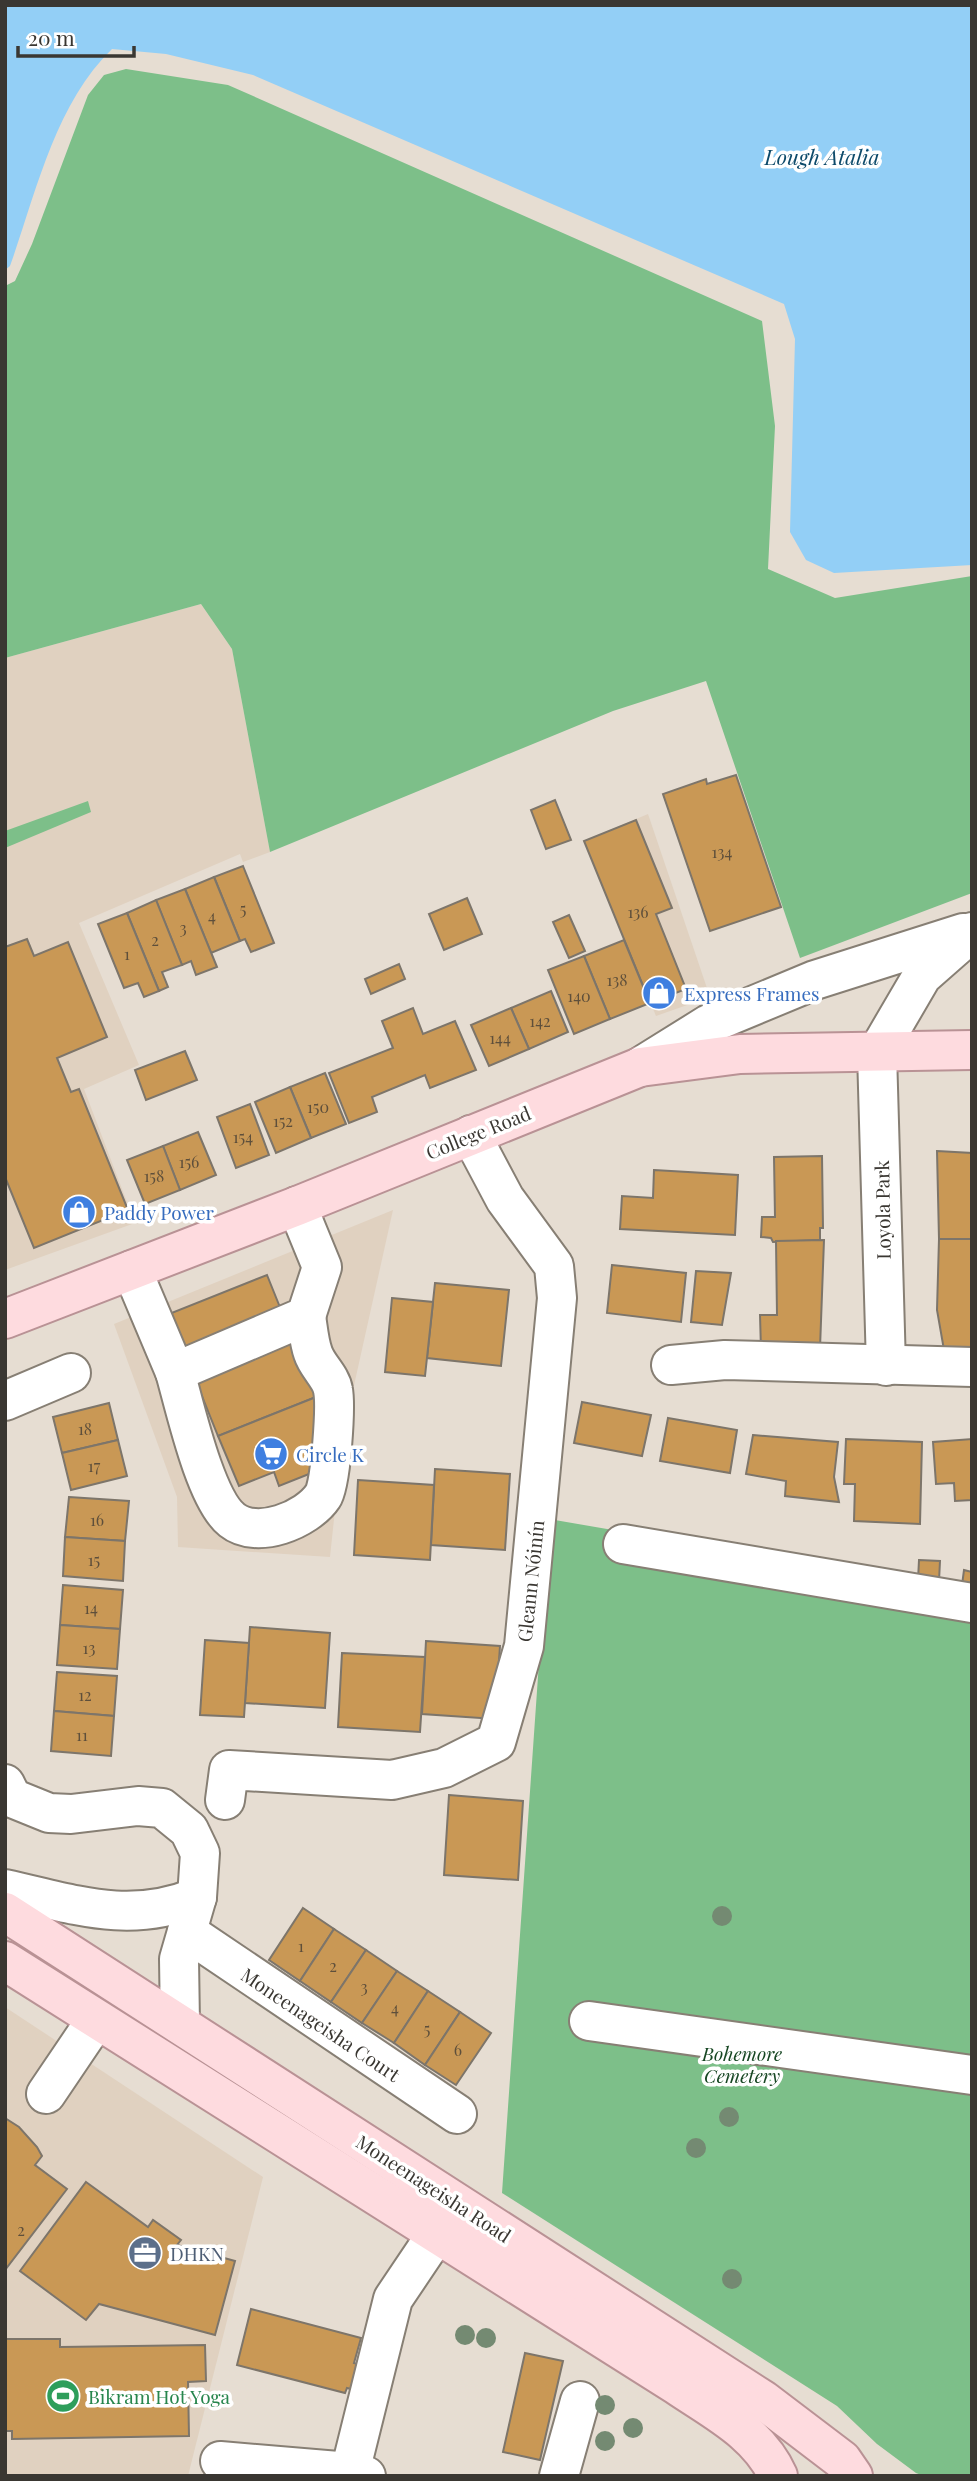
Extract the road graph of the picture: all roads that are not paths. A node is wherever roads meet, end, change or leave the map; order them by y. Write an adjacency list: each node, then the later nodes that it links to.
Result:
1 (972, 931): 3 (street); 4 (street)
2 (972, 1050): 3 (main road, College Road)
3 (877, 1053): 4 (main road, College Road); 11 (street, Loyola Park)
4 (640, 1067): 5 (main road, College Road)
5 (471, 1135): 6 (main road, College Road); 19 (street, Gleann Nóinín)
6 (297, 1206): 7 (main road, College Road); 8 (street)
7 (132, 1270): 9 (main road, College Road); 13 (street)
8 (306, 1316): 13 (street); 13 (street)
9 (5, 1319)
10 (671, 1365): 11 (street)
11 (886, 1366): 12 (street)
12 (972, 1367)
13 (175, 1372)
14 (71, 1373): 15 (street)
15 (5, 1401)
16 (623, 1544): 17 (street)
17 (972, 1603)
18 (5, 1784): 22 (street)
19 (225, 1800)
20 (5, 1889): 22 (street)
21 (5, 1912): 26 (main road, Moneenageisha Road)
22 (192, 1914): 26 (street); 29 (street, Moneenageisha Court)
23 (5, 1961): 24 (main road, Moneenageisha Road)
24 (96, 2020): 28 (street); 30 (main road, Moneenageisha Road)
25 (589, 2021): 27 (street)
26 (180, 2024): 36 (main road, Moneenageisha Road)
27 (972, 2074)
28 (46, 2094)
29 (457, 2114)
30 (436, 2235): 33 (street); 35 (main road, Moneenageisha Road)
31 (580, 2401): 34 (street)
32 (220, 2461): 33 (street)
33 (358, 2474)
34 (559, 2476)
35 (778, 2476)
36 (853, 2476)

